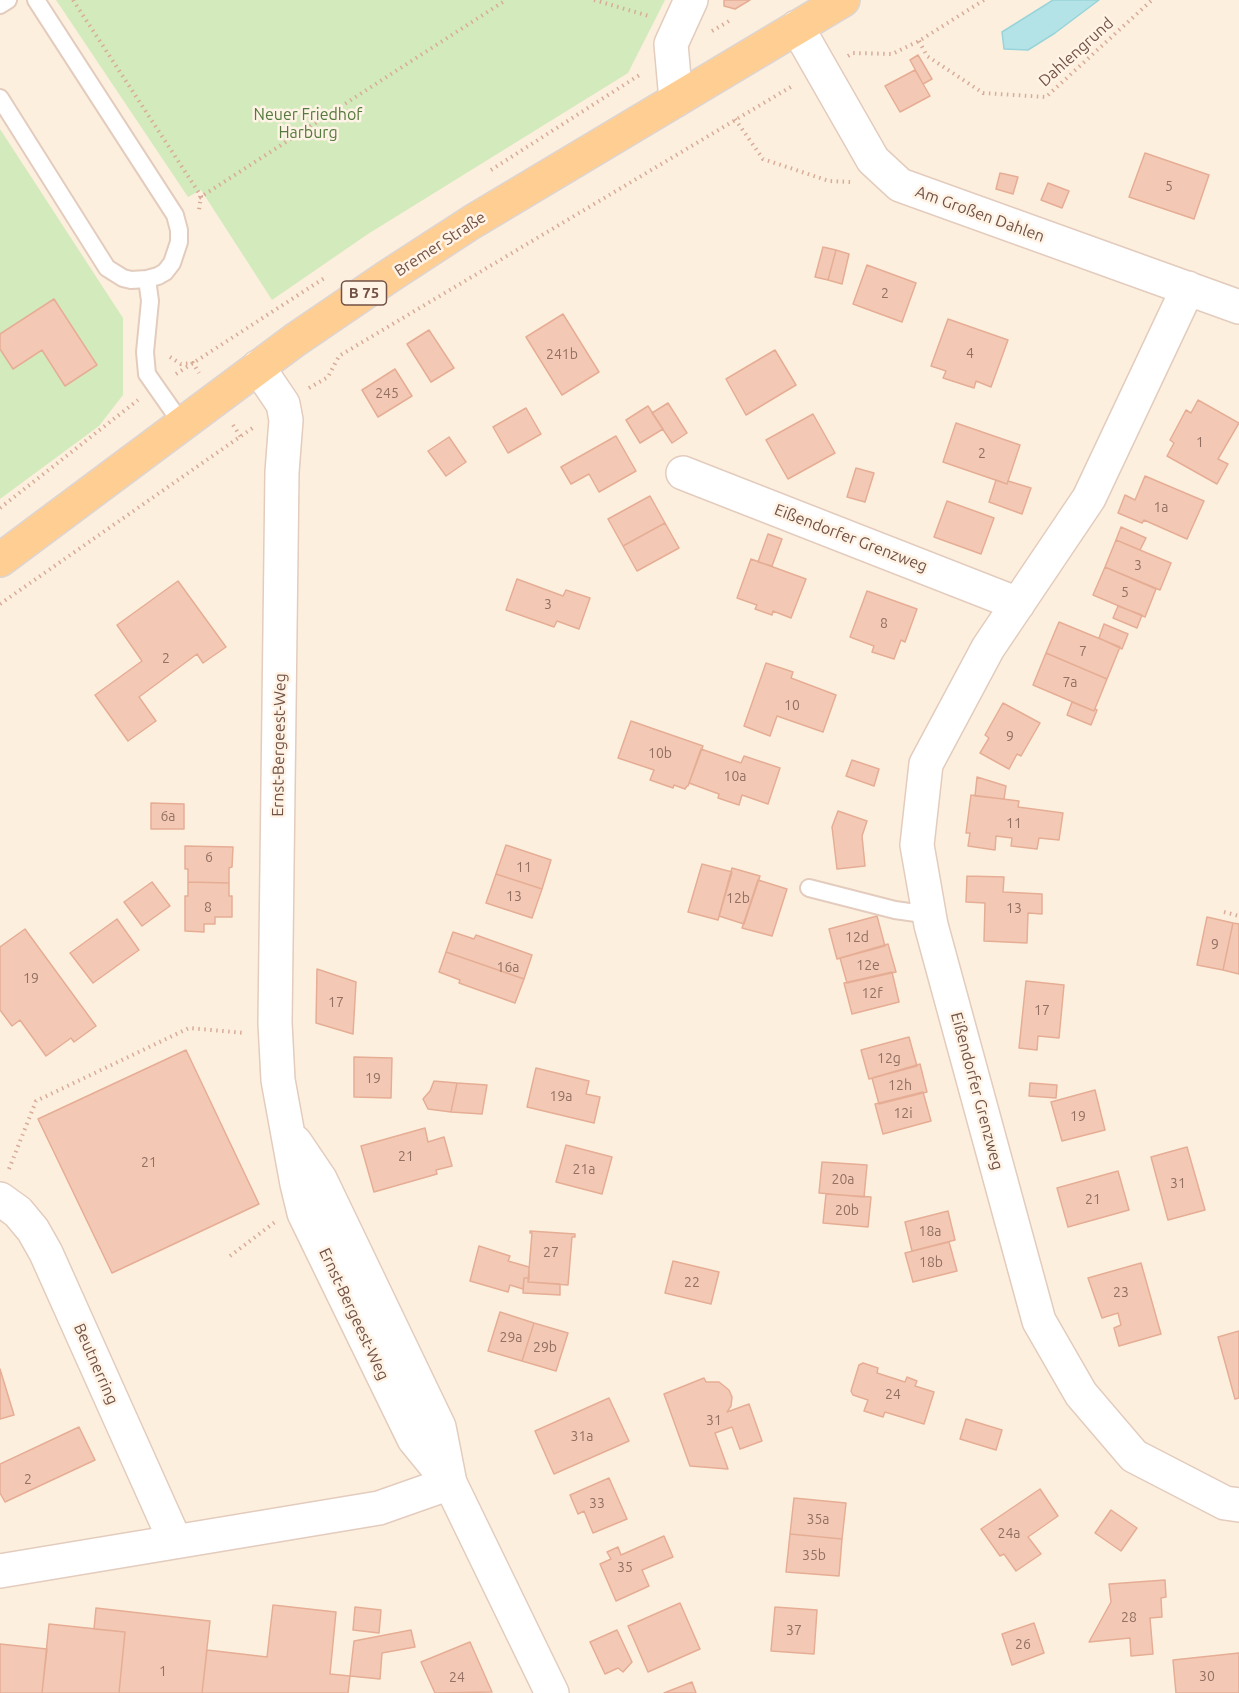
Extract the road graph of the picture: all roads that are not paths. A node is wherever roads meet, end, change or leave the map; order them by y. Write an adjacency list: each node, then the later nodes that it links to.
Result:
1 (8, 0): 4 (lane)
2 (36, 0): 9 (lane)
3 (843, 0): 6 (main road, Bremer Straße / B 75)
4 (0, 5)
5 (685, 13): 8 (street)
6 (797, 27): 8 (main road, Bremer Straße / B 75); 10 (street, Am Großen Dahlen)
7 (0, 98): 9 (lane)
8 (676, 100): 12 (main road, Bremer Straße / B 75)
9 (147, 279): 13 (lane)
10 (1188, 288): 11 (street, Am Großen Dahlen); 16 (street, Eißendorfer Grenzweg)
11 (1239, 307)
12 (258, 367): 13 (main road, Bremer Straße / B 75); 19 (street, Ernst-Bergeest-Weg)
13 (182, 424): 15 (main road, Bremer Straße / B 75)
14 (684, 473): 16 (street, Eißendorfer Grenzweg)
15 (0, 560)
16 (1018, 604): 18 (street, Eißendorfer Grenzweg)
17 (810, 888): 18 (lane)
18 (930, 915): 22 (street, Eißendorfer Grenzweg)
19 (288, 1131): 21 (street, Ernst-Bergeest-Weg); 21 (street, Ernst-Bergeest-Weg)
20 (3, 1187): 23 (street, Beutnerring)
21 (450, 1483): 23 (street); 25 (street, Ernst-Bergeest-Weg)
22 (1239, 1505)
23 (175, 1540): 24 (street)
24 (0, 1571)
25 (552, 1693)

